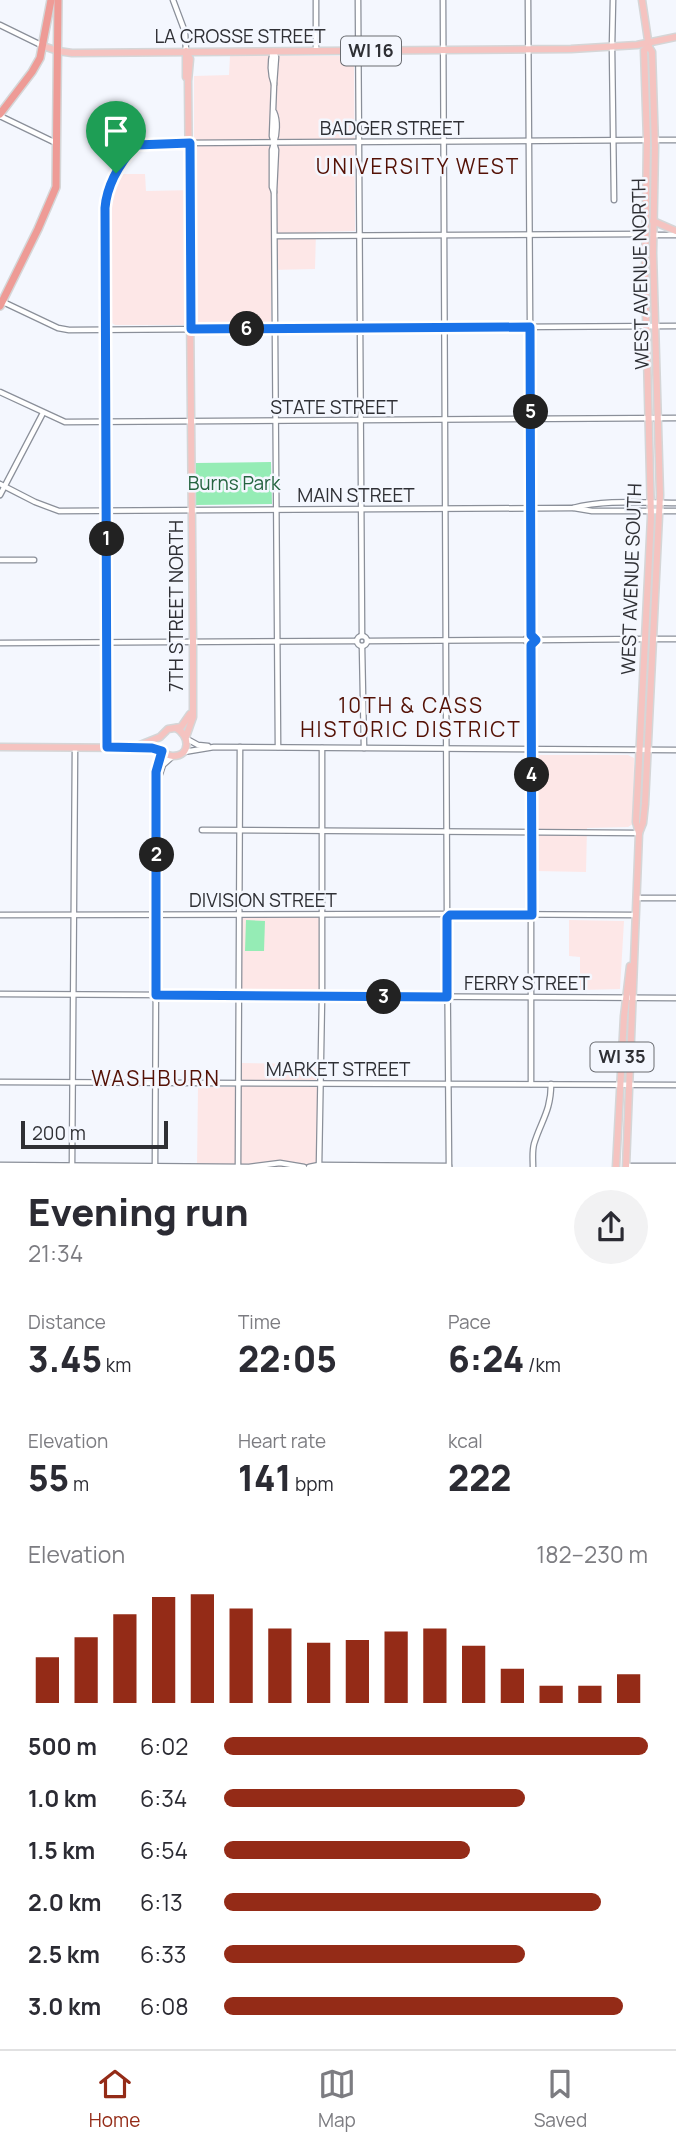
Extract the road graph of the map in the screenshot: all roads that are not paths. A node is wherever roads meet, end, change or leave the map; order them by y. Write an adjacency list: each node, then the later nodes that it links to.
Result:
1 (54, 0): 12 (highway); 14 (highway)
2 (173, 0): 17 (street, 7TH STREET NORTH)
3 (316, 0): 19 (street)
4 (358, 0): 20 (street)
5 (443, 0): 15 (street)
6 (528, 0): 16 (street)
7 (613, 0): 13 (street)
8 (642, 0): 11 (main road, WI 35)
9 (0, 25): 12 (street, LA CROSSE STREET)
10 (676, 37): 11 (main road, WI 16)
11 (648, 45): 13 (main road, WI 16); 23 (main road, WEST AVENUE NORTH / WI 35)
12 (43, 46): 14 (main road, LA CROSSE STREET); 21 (highway)
13 (612, 47): 16 (main road, WI 16); 22 (street)
14 (56, 50): 17 (main road, LA CROSSE STREET); 28 (highway)
15 (443, 50): 16 (main road, LA CROSSE STREET / WI 16); 20 (main road, LA CROSSE STREET / WI 16); 27 (street)
16 (529, 50): 25 (street)
17 (186, 51): 18 (main road, LA CROSSE STREET / WI 16); 29 (main road, 7TH STREET NORTH)
18 (273, 51): 19 (main road, LA CROSSE STREET / WI 16); 30 (street)
19 (316, 51): 20 (main road, LA CROSSE STREET / WI 16)
20 (359, 51): 26 (street)
21 (0, 115): 28 (street)
22 (614, 140): 23 (street, BADGER STREET); 25 (street, BADGER STREET); 31 (street)
23 (651, 140): 24 (street, BADGER STREET); 32 (main road, WEST AVENUE NORTH / WI 35); 34 (main road, WEST AVENUE NORTH / WI 35)
24 (676, 140)
25 (528, 141): 27 (street, BADGER STREET); 36 (street)
26 (360, 142): 27 (street, BADGER STREET); 30 (street, BADGER STREET); 38 (street)
27 (445, 142): 35 (street)
28 (57, 143): 39 (highway)
29 (190, 143): 30 (street, BADGER STREET); 47 (street, BADGER STREET); 48 (main road, 7TH STREET NORTH)
30 (274, 143): 37 (street)
31 (614, 200)
32 (653, 221): 33 (main road); 34 (main road, WEST AVENUE NORTH / WI 35)
33 (676, 233): 34 (street)
34 (649, 234): 36 (street); 40 (main road, WEST AVENUE NORTH / WI 35); 41 (main road, WEST AVENUE NORTH / WI 35)
35 (444, 235): 36 (street); 38 (street); 43 (street)
36 (530, 235): 44 (street)
37 (275, 236): 38 (street); 45 (street)
38 (360, 236): 46 (street)
39 (1, 303): 47 (street)
40 (647, 326): 41 (street); 44 (street); 51 (main road, WEST AVENUE SOUTH / WI 35)
41 (655, 326): 42 (street); 52 (main road, WEST AVENUE NORTH / WI 35)
42 (676, 326)
43 (444, 327): 44 (street); 46 (street); 54 (street)
44 (530, 327): 55 (street)
45 (275, 328): 46 (street); 48 (street); 56 (street)
46 (359, 328): 57 (street)
47 (106, 329): 48 (street); 59 (street)
48 (191, 329): 58 (main road, 7TH STREET NORTH)
49 (0, 392): 50 (street, STATE STREET)
50 (43, 413): 59 (street, STATE STREET); 60 (street)
51 (649, 418): 52 (street, STATE STREET); 55 (street, STATE STREET); 62 (main road, WEST AVENUE SOUTH / WI 35)
52 (658, 418): 53 (street, STATE STREET); 63 (main road, WEST AVENUE NORTH / WI 35)
53 (676, 418)
54 (445, 420): 55 (street, STATE STREET); 57 (street, STATE STREET); 69 (street)
55 (531, 420): 65 (street)
56 (276, 421): 57 (street, STATE STREET); 58 (street, STATE STREET); 67 (street)
57 (360, 421): 68 (street)
58 (191, 422): 59 (street, STATE STREET); 70 (main road, 7TH STREET NORTH)
59 (106, 423): 71 (street)
60 (3, 485): 61 (street); 71 (street, MAIN STREET)
61 (0, 495)
62 (651, 503): 63 (street, MAIN STREET); 66 (street, MAIN STREET); 74 (main road, WEST AVENUE SOUTH / WI 35)
63 (660, 503): 64 (street, MAIN STREET); 72 (main road, WEST AVENUE SOUTH / WI 35)
64 (676, 503)
65 (531, 508): 66 (street, MAIN STREET); 69 (street, MAIN STREET); 77 (street)
66 (573, 508): 74 (street)
67 (276, 509): 68 (street, MAIN STREET); 70 (street, MAIN STREET); 86 (street)
68 (361, 509): 69 (street, MAIN STREET); 78 (street)
69 (446, 509): 82 (street)
70 (192, 510): 71 (street, MAIN STREET); 85 (main road, 7TH STREET NORTH)
71 (107, 511): 89 (street)
72 (660, 511): 73 (street); 74 (street); 80 (main road, WEST AVENUE SOUTH / WI 35)
73 (676, 511)
74 (651, 512): 79 (main road, WEST AVENUE SOUTH / WI 35)
75 (0, 560): 76 (street)
76 (34, 560)
77 (531, 635): 83 (street); 84 (street)
78 (362, 636): 87 (street); 88 (street)
79 (645, 639): 84 (street); 108 (main road, WEST AVENUE SOUTH / WI 35)
80 (654, 639): 81 (street); 109 (main road, WEST AVENUE SOUTH / WI 35)
81 (676, 639)
82 (446, 640): 83 (street); 88 (street); 106 (street)
83 (526, 640): 91 (street)
84 (536, 640): 91 (street)
85 (193, 641): 86 (street); 89 (street); 93 (main road, 7TH STREET NORTH)
86 (278, 641): 87 (street); 103 (street)
87 (357, 641): 92 (street)
88 (367, 641): 92 (street)
89 (107, 642): 90 (street); 99 (street)
90 (0, 643)
91 (531, 645): 107 (street)
92 (362, 646): 105 (street)
93 (191, 712): 94 (main road, 7TH STREET NORTH); 96 (main road, 7TH STREET NORTH)
94 (176, 728): 95 (main road); 96 (main road)
95 (160, 737): 100 (main road); 111 (main road)
96 (186, 738): 101 (street); 112 (main road)
97 (0, 747): 98 (main road)
98 (75, 747): 99 (main road); 127 (street)
99 (107, 747): 100 (main road)
100 (130, 747): 111 (main road)
101 (212, 747): 102 (street); 112 (street)
102 (240, 747): 103 (street); 116 (street)
103 (278, 747): 104 (street)
104 (322, 748): 105 (street); 117 (street)
105 (363, 748): 106 (street)
106 (447, 749): 107 (street); 118 (street)
107 (532, 750): 108 (street); 119 (street)
108 (639, 750): 109 (street); 120 (main road, WEST AVENUE SOUTH / WI 35)
109 (648, 750): 110 (street); 120 (main road, WEST AVENUE SOUTH / WI 35)
110 (676, 750)
111 (162, 751): 113 (main road); 114 (street)
112 (184, 752): 113 (main road)
113 (173, 756): 114 (street)
114 (157, 781): 124 (street)
115 (202, 830): 116 (street)
116 (239, 830): 117 (street); 123 (street)
117 (322, 831): 118 (street); 128 (street)
118 (447, 831): 119 (street); 125 (street)
119 (532, 832): 120 (street); 129 (street)
120 (639, 833): 121 (main road, WEST AVENUE SOUTH / WI 35)
121 (636, 898): 122 (street); 130 (main road, WEST AVENUE SOUTH / WI 35)
122 (676, 898)
123 (239, 913): 124 (street, DIVISION STREET); 128 (street, DIVISION STREET); 134 (street)
124 (157, 914): 127 (street, DIVISION STREET); 133 (street)
125 (446, 914): 128 (street, DIVISION STREET); 129 (street, DIVISION STREET); 136 (street)
126 (0, 915): 127 (street, DIVISION STREET)
127 (73, 915): 132 (street)
128 (322, 915): 135 (street)
129 (532, 915): 130 (street, DIVISION STREET); 137 (street)
130 (635, 915): 138 (main road, WEST AVENUE SOUTH / WI 35)
131 (0, 994): 132 (street, FERRY STREET)
132 (73, 995): 133 (street, FERRY STREET); 141 (street)
133 (156, 995): 134 (street, FERRY STREET); 142 (street)
134 (239, 996): 135 (street, FERRY STREET); 143 (street)
135 (322, 997): 136 (street, FERRY STREET); 144 (street)
136 (447, 997): 137 (street, FERRY STREET); 145 (street)
137 (531, 998): 138 (street, FERRY STREET); 146 (street)
138 (630, 998): 139 (street, FERRY STREET); 148 (main road, WEST AVENUE SOUTH / WI 35); 149 (main road, WEST AVENUE SOUTH / WI 35)
139 (676, 998)
140 (0, 1082): 141 (street, MARKET STREET)
141 (73, 1082): 142 (street, MARKET STREET); 152 (street)
142 (156, 1082): 143 (street, MARKET STREET); 153 (street)
143 (238, 1083): 144 (street, MARKET STREET); 154 (street)
144 (321, 1083): 145 (street, MARKET STREET); 155 (street)
145 (449, 1084): 146 (street, MARKET STREET); 159 (street)
146 (531, 1084): 147 (street, MARKET STREET)
147 (551, 1084): 148 (street, MARKET STREET); 160 (street)
148 (620, 1084): 149 (street, MARKET STREET); 161 (main road, WEST AVENUE SOUTH / WI 35)
149 (629, 1084): 150 (street, MARKET STREET); 156 (main road, WEST AVENUE SOUTH / WI 35)
150 (676, 1085)
151 (0, 1165): 152 (street)
152 (72, 1166): 153 (street)
153 (155, 1166): 154 (street)
154 (238, 1166): 158 (street)
155 (319, 1166): 158 (street); 159 (street)
156 (626, 1166): 157 (street)
157 (676, 1166)
158 (307, 1167)
159 (449, 1167)
160 (533, 1167)
161 (616, 1167)

